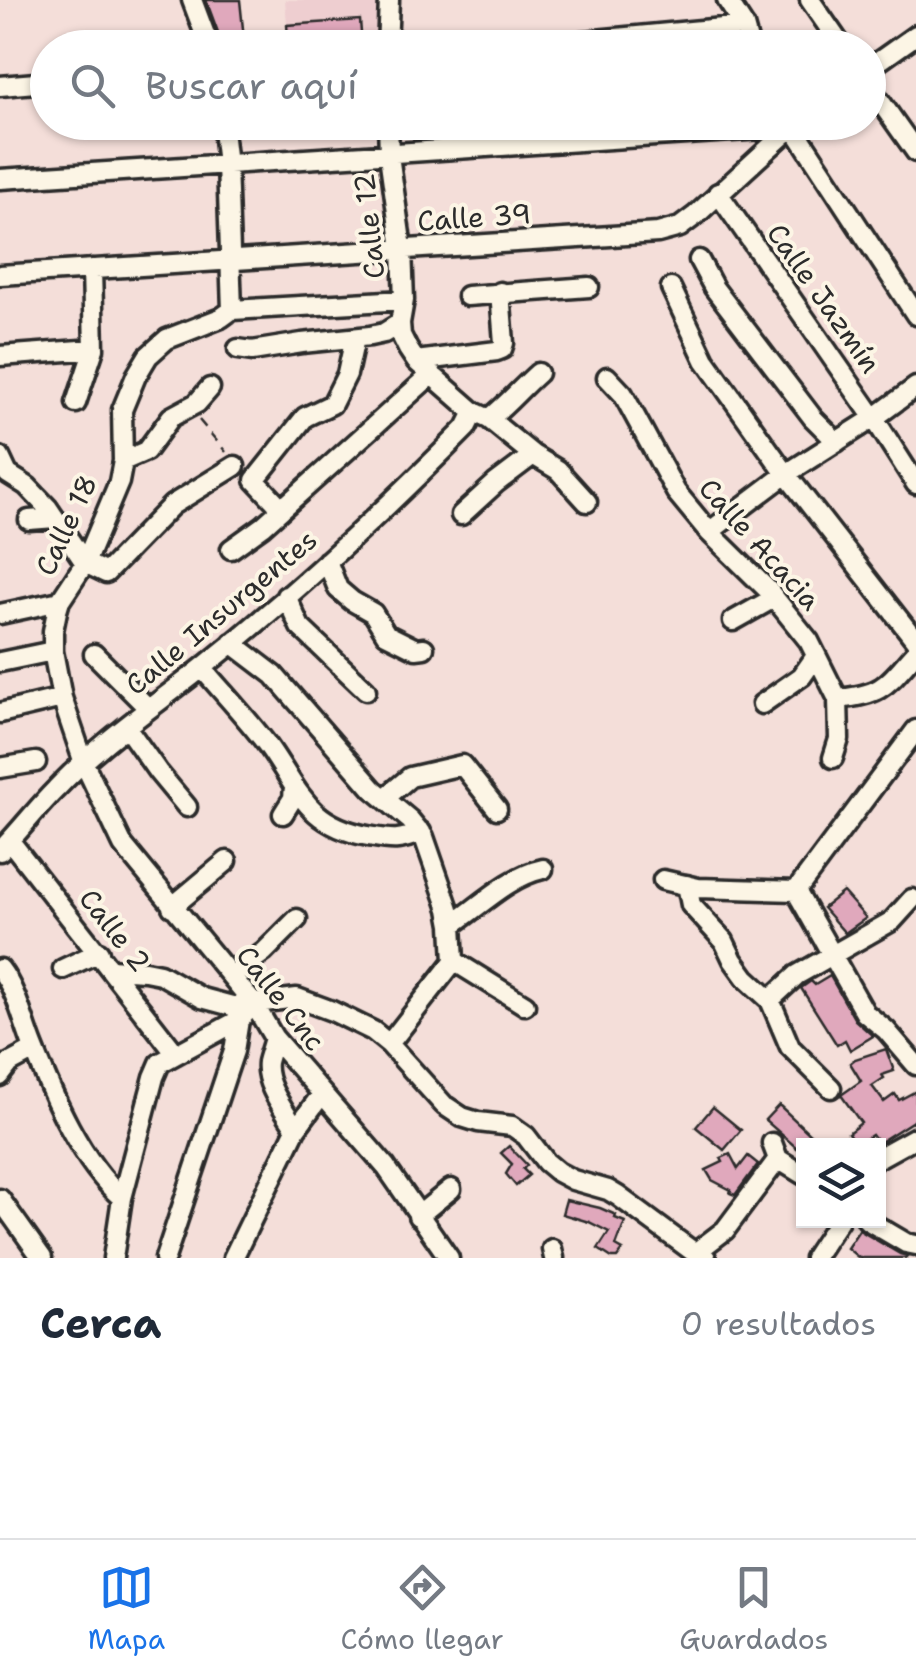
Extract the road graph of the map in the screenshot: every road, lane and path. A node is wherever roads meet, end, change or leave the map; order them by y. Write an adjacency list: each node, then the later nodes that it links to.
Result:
1 (192, 0): 6 (street)
2 (389, 0): 7 (street)
3 (727, 0): 5 (street)
4 (810, 0): 10 (street)
5 (744, 26): 8 (street); 9 (street)
6 (203, 30)
7 (388, 30)
8 (701, 30)
9 (745, 30)
10 (831, 30)
11 (916, 35): 12 (street)
12 (886, 56)
13 (30, 84): 14 (street)
14 (0, 86)
15 (886, 110): 21 (street)
16 (224, 140): 23 (street)
17 (389, 140): 22 (street, Calle 12)
18 (590, 140): 22 (street)
19 (775, 140): 25 (street, Calle 39)
20 (801, 140): 37 (street)
21 (916, 152)
22 (389, 155): 23 (street); 26 (street, Calle 12)
23 (227, 164): 24 (street); 27 (street)
24 (0, 180)
25 (718, 193): 26 (street, Calle 39); 52 (street, Calle Jazmín)
26 (402, 249): 27 (street, Calle 39); 35 (street, Calle 12)
27 (232, 260): 29 (street, Calle 39); 36 (street)
28 (699, 260): 53 (street)
29 (92, 269): 30 (street, Calle 39); 41 (street)
30 (0, 274)
31 (589, 287): 33 (street)
32 (671, 288): 58 (street)
33 (500, 292): 34 (street); 43 (street)
34 (467, 296)
35 (404, 300): 36 (street); 38 (street, Calle 12)
36 (232, 310): 56 (street, Calle 18)
37 (916, 315)
38 (400, 323): 39 (street); 43 (street)
39 (354, 338): 40 (street); 61 (street)
40 (238, 348)
41 (94, 349): 42 (street); 49 (street)
42 (0, 356)
43 (416, 361): 45 (street)
44 (538, 372): 51 (street, Calle Insurgentes)
45 (432, 374): 51 (street); 61 (street)
46 (607, 377): 65 (street, Calle Acacia)
47 (916, 387): 52 (street)
48 (210, 388): 50 (street)
49 (76, 403)
50 (188, 407): 56 (street); 57 (path)
51 (482, 416): 54 (street); 67 (street, Calle Insurgentes)
52 (874, 418): 53 (street); 59 (street, Calle Jazmín)
53 (837, 442): 58 (street)
54 (533, 455): 60 (street); 62 (street)
55 (0, 456): 63 (street)
56 (122, 460): 68 (street, Calle 18)
57 (235, 466): 68 (street)
58 (786, 474): 65 (street); 74 (street)
59 (916, 484)
60 (587, 502)
61 (282, 508): 66 (street)
62 (461, 515)
63 (55, 518): 64 (street); 68 (street)
64 (30, 520)
65 (709, 532): 70 (street, Calle Acacia)
66 (231, 549)
67 (326, 561): 69 (street, Calle Insurgentes); 76 (street)
68 (85, 563): 71 (street, Calle 18)
69 (286, 596): 75 (street, Calle Insurgentes); 83 (street)
70 (774, 598): 73 (street); 80 (street, Calle Acacia)
71 (60, 601): 72 (street); 77 (street, Calle 18)
72 (0, 614)
73 (734, 621)
74 (916, 641)
75 (232, 642): 82 (street, Calle Insurgentes); 96 (street)
76 (424, 648)
77 (53, 651): 81 (street); 84 (street, Calle 18)
78 (916, 652): 85 (street)
79 (94, 654): 87 (street)
80 (816, 656): 85 (street, Calle Acacia); 86 (street)
81 (0, 662)
82 (202, 668): 87 (street, Calle Insurgentes); 95 (street)
83 (366, 690)
84 (62, 698): 88 (street); 93 (street, Calle 18)
85 (838, 698): 91 (street)
86 (762, 704)
87 (148, 708): 89 (street, Calle Insurgentes)
88 (0, 713)
89 (126, 728): 93 (street, Calle Insurgentes); 97 (street)
90 (916, 730): 106 (street)
91 (833, 758)
92 (36, 762): 94 (street)
93 (84, 763): 101 (street, Calle Insurgentes); 108 (street, Calle Cnc)
94 (0, 768)
95 (294, 786): 99 (street); 100 (street)
96 (385, 798): 98 (street); 100 (street)
97 (187, 807)
98 (497, 809)
99 (283, 814)
100 (421, 832): 110 (street)
101 (5, 846): 111 (street, Calle 2)
102 (227, 861): 108 (street)
103 (543, 868): 110 (street)
104 (663, 880): 105 (street)
105 (687, 885): 106 (street); 118 (street)
106 (796, 891): 112 (street)
107 (912, 899): 112 (street)
108 (172, 907): 117 (street, Calle Cnc)
109 (297, 919): 117 (street)
110 (452, 925): 113 (street)
111 (99, 952): 115 (street); 116 (street, Calle 2)
112 (832, 956): 118 (street); 126 (street)
113 (454, 961): 120 (street); 123 (street)
114 (0, 969): 124 (street)
115 (63, 969)
116 (110, 969): 119 (street); 125 (street, Calle 2)
117 (231, 976): 119 (street, Calle Cnc)
118 (770, 1000): 128 (street)
119 (254, 1004): 121 (street); 122 (street, Calle Cnc); 123 (street)
120 (524, 1004)
121 (239, 1020): 125 (street); 144 (street)
122 (274, 1038): 129 (street, Calle Cnc); 130 (street)
123 (389, 1044): 141 (street)
124 (34, 1050): 127 (street); 135 (street)
125 (176, 1054): 135 (street)
126 (916, 1065)
127 (0, 1076)
128 (831, 1088)
129 (322, 1094): 130 (street); 137 (street, Calle Cnc)
130 (296, 1128): 145 (street)
131 (916, 1136): 132 (street)
132 (886, 1153)
133 (796, 1168): 141 (street)
134 (451, 1189): 137 (street)
135 (122, 1198): 143 (street)
136 (0, 1199): 142 (street)
137 (418, 1216): 146 (street, Calle Cnc)
138 (834, 1228): 147 (street)
139 (881, 1228): 140 (street)
140 (916, 1245)
141 (700, 1255)
142 (42, 1258)
143 (113, 1258)
144 (164, 1258)
145 (232, 1258)
146 (450, 1258)
147 (814, 1258)

